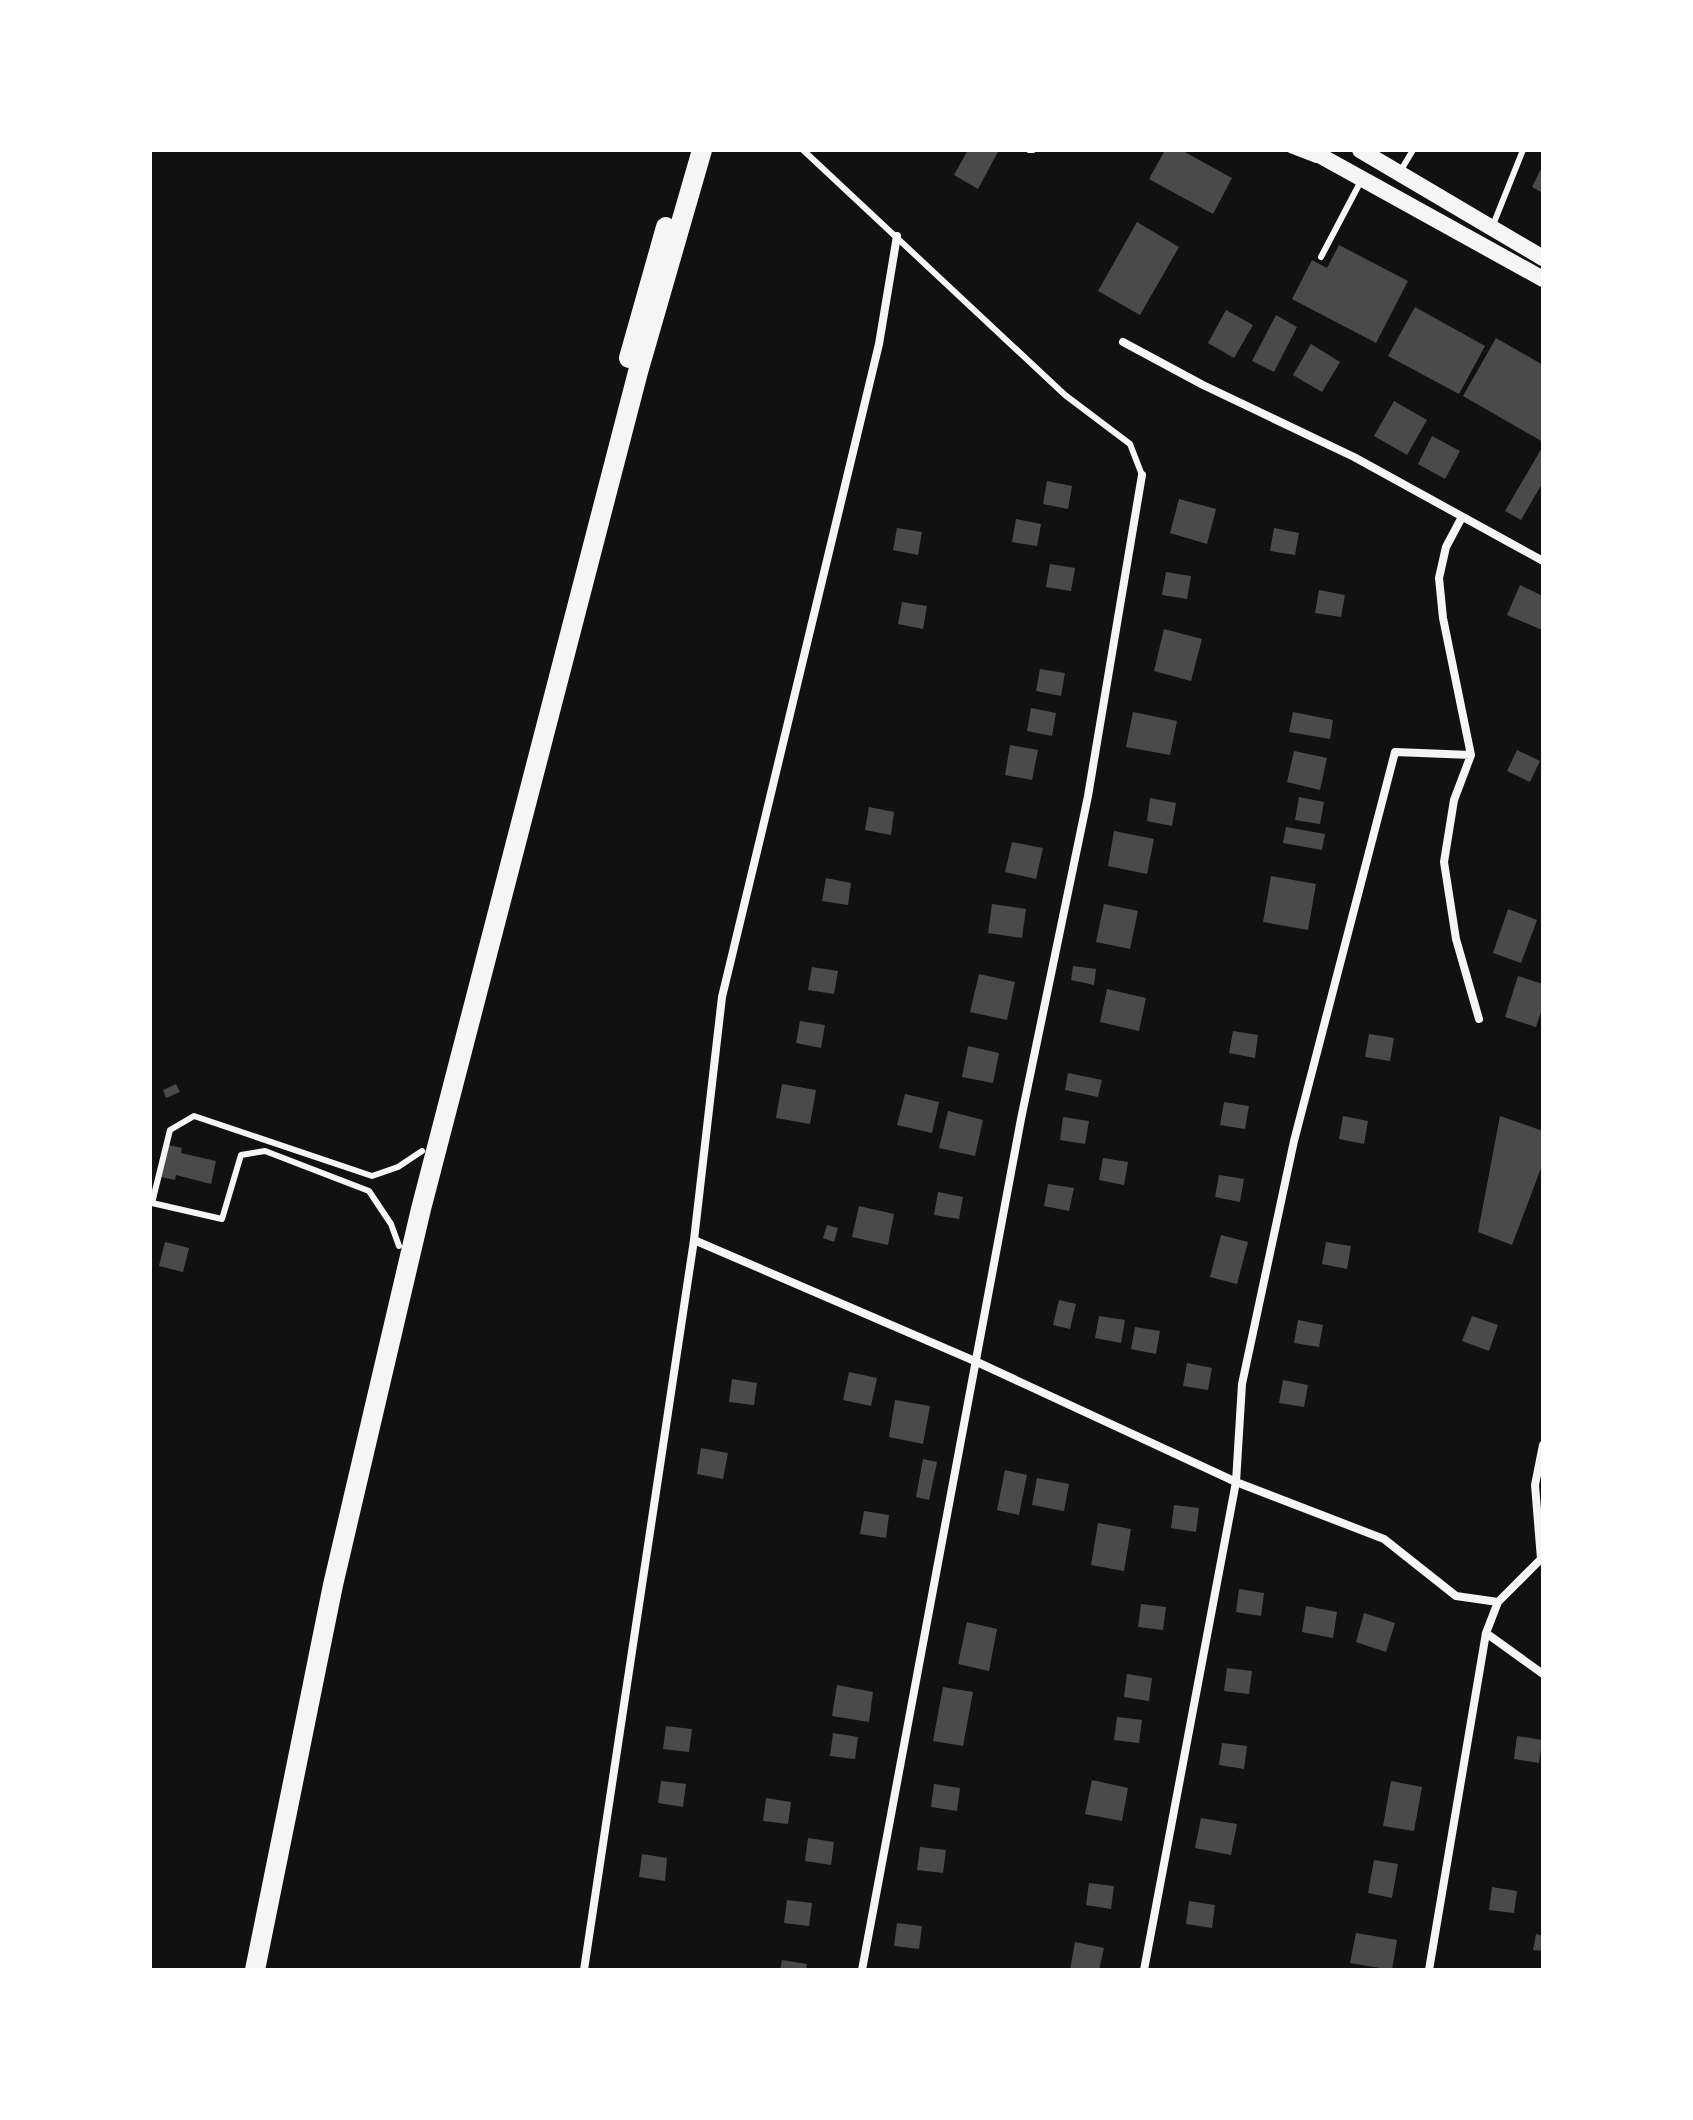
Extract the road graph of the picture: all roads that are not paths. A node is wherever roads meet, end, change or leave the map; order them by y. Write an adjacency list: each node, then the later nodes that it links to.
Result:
1 (688, 150): 25 (highway)
2 (702, 150): 18 (highway)
3 (714, 150): 18 (highway)
4 (803, 150): 14 (lane)
5 (1290, 150): 10 (lane)
6 (1310, 150): 10 (main road)
7 (1360, 150): 11 (main road)
8 (1413, 150): 11 (lane)
9 (1523, 150): 13 (lane)
10 (1330, 162): 12 (main road)
11 (1400, 174): 13 (main road)
12 (1362, 179): 15 (lane); 17 (main road)
13 (1492, 228): 16 (main road)
14 (897, 236): 20 (lane); 26 (street)
15 (1321, 257)
16 (1543, 258)
17 (1543, 279)
18 (652, 326): 36 (highway)
19 (1123, 342): 21 (street)
20 (1142, 475): 28 (street)
21 (1462, 517): 22 (street); 23 (street)
22 (1543, 561)
23 (1471, 755): 24 (street); 30 (street)
24 (1479, 1019)
25 (422, 1151): 27 (highway); 27 (lane)
26 (694, 1240): 28 (street); 37 (street)
27 (399, 1246): 35 (highway)
28 (977, 1362): 30 (street); 38 (street)
29 (1543, 1445): 31 (street)
30 (1236, 1482): 32 (street); 39 (street)
31 (1542, 1560): 32 (street)
32 (1498, 1602): 33 (street)
33 (1486, 1633): 34 (street); 40 (street)
34 (1543, 1674)
35 (245, 1970)
36 (255, 1970)
37 (584, 1970)
38 (862, 1970)
39 (1144, 1970)
40 (1429, 1970)

